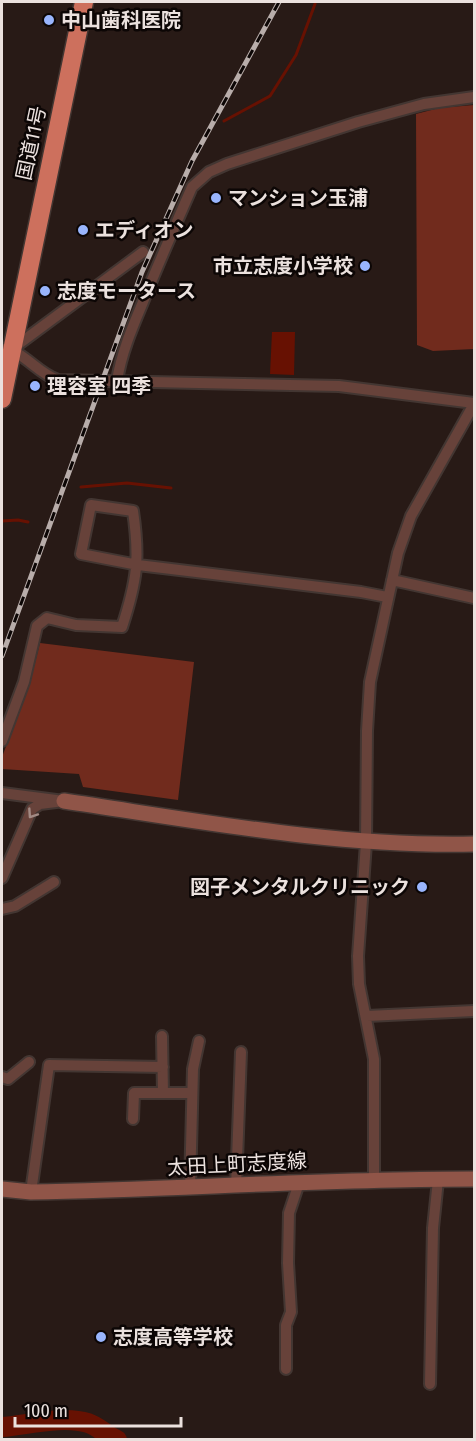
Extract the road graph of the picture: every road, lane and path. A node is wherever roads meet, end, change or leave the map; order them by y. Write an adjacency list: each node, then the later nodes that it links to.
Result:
1 (84, 2): 4 (highway, 国道11号)
2 (474, 97): 5 (street)
3 (143, 252): 4 (street)
4 (7, 349): 5 (street); 6 (highway, 国道11号)
5 (117, 381): 7 (street)
6 (2, 399)
7 (474, 404): 9 (street)
8 (138, 565): 8 (street); 10 (street); 12 (street)
9 (392, 579): 10 (street); 11 (street)
10 (387, 597): 15 (street)
11 (474, 598)
12 (2, 741)
13 (2, 793): 14 (street)
14 (64, 801): 15 (main road); 17 (street, one-way to 17)
15 (366, 843): 16 (main road); 21 (street)
16 (474, 844)
17 (2, 878)
18 (54, 882): 19 (street)
19 (2, 909)
20 (474, 1011): 21 (street)
21 (367, 1016): 33 (street)
22 (162, 1036): 26 (street)
23 (199, 1041): 29 (street)
24 (241, 1052): 35 (street)
25 (29, 1062): 27 (street)
26 (163, 1067): 28 (street); 38 (street)
27 (2, 1077)
28 (163, 1093): 29 (street); 30 (street)
29 (192, 1093): 36 (street)
30 (133, 1119)
31 (474, 1179): 32 (main road, 太田上町志度線)
32 (438, 1180): 33 (main road, 太田上町志度線); 40 (street)
33 (374, 1182): 34 (main road, 太田上町志度線)
34 (299, 1183): 35 (main road, 太田上町志度線); 39 (street)
35 (236, 1187): 36 (main road, 太田上町志度線)
36 (190, 1188): 38 (main road, 太田上町志度線)
37 (2, 1189): 38 (main road, 太田上町志度線)
38 (31, 1192)
39 (286, 1369)
40 (430, 1384)

